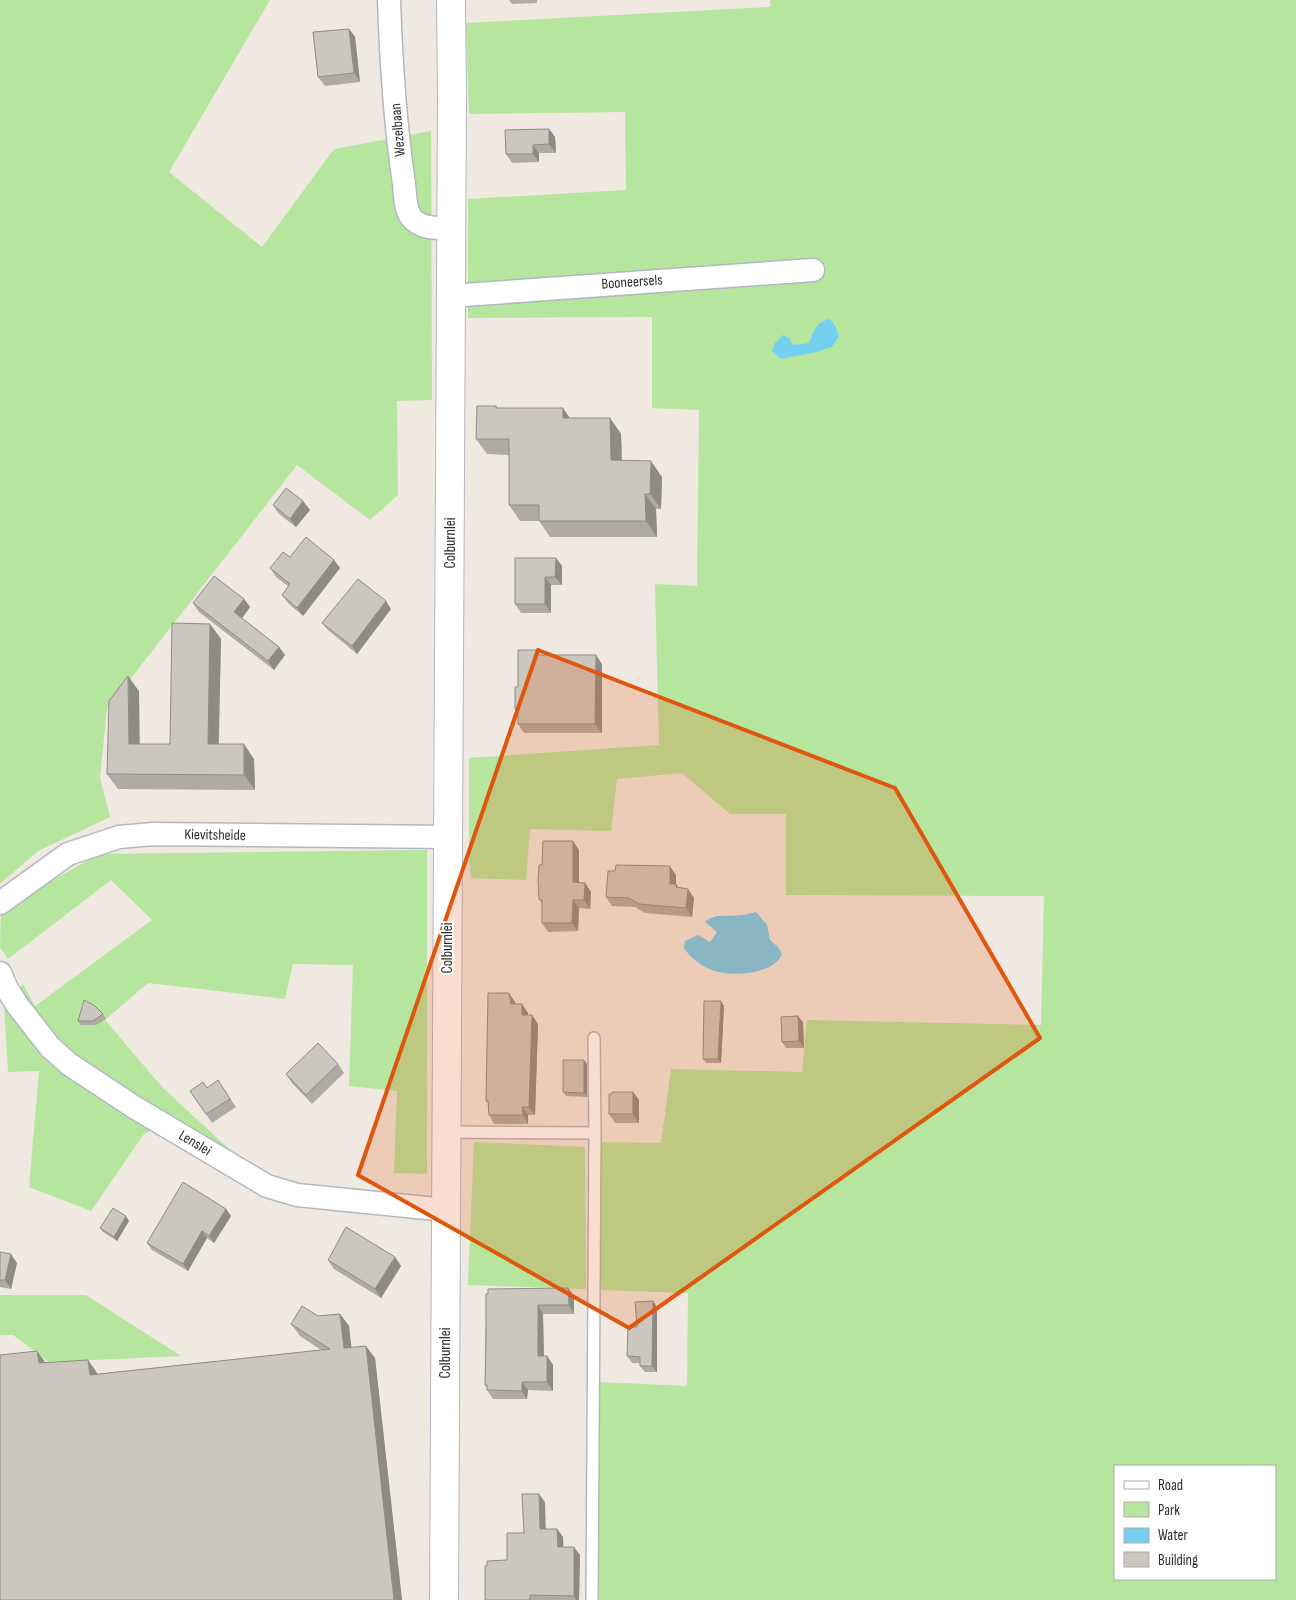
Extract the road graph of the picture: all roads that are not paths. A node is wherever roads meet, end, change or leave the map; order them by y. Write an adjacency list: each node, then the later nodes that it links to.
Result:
1 (390, 0): 3 (street, Wezelbaan)
2 (450, 0): 3 (street)
3 (450, 228): 5 (street)
4 (813, 270): 5 (street, Booneersels)
5 (450, 296): 6 (street, Colburnlei)
6 (448, 837): 7 (street, Kievitsheide); 10 (street, Colburnlei)
7 (0, 903)
8 (0, 973): 12 (street, Lenslei)
9 (594, 1038): 11 (lane)
10 (446, 1132): 11 (lane); 12 (street, Colburnlei)
11 (596, 1133): 14 (lane)
12 (446, 1210): 13 (street, Colburnlei)
13 (444, 1600)
14 (592, 1600)

